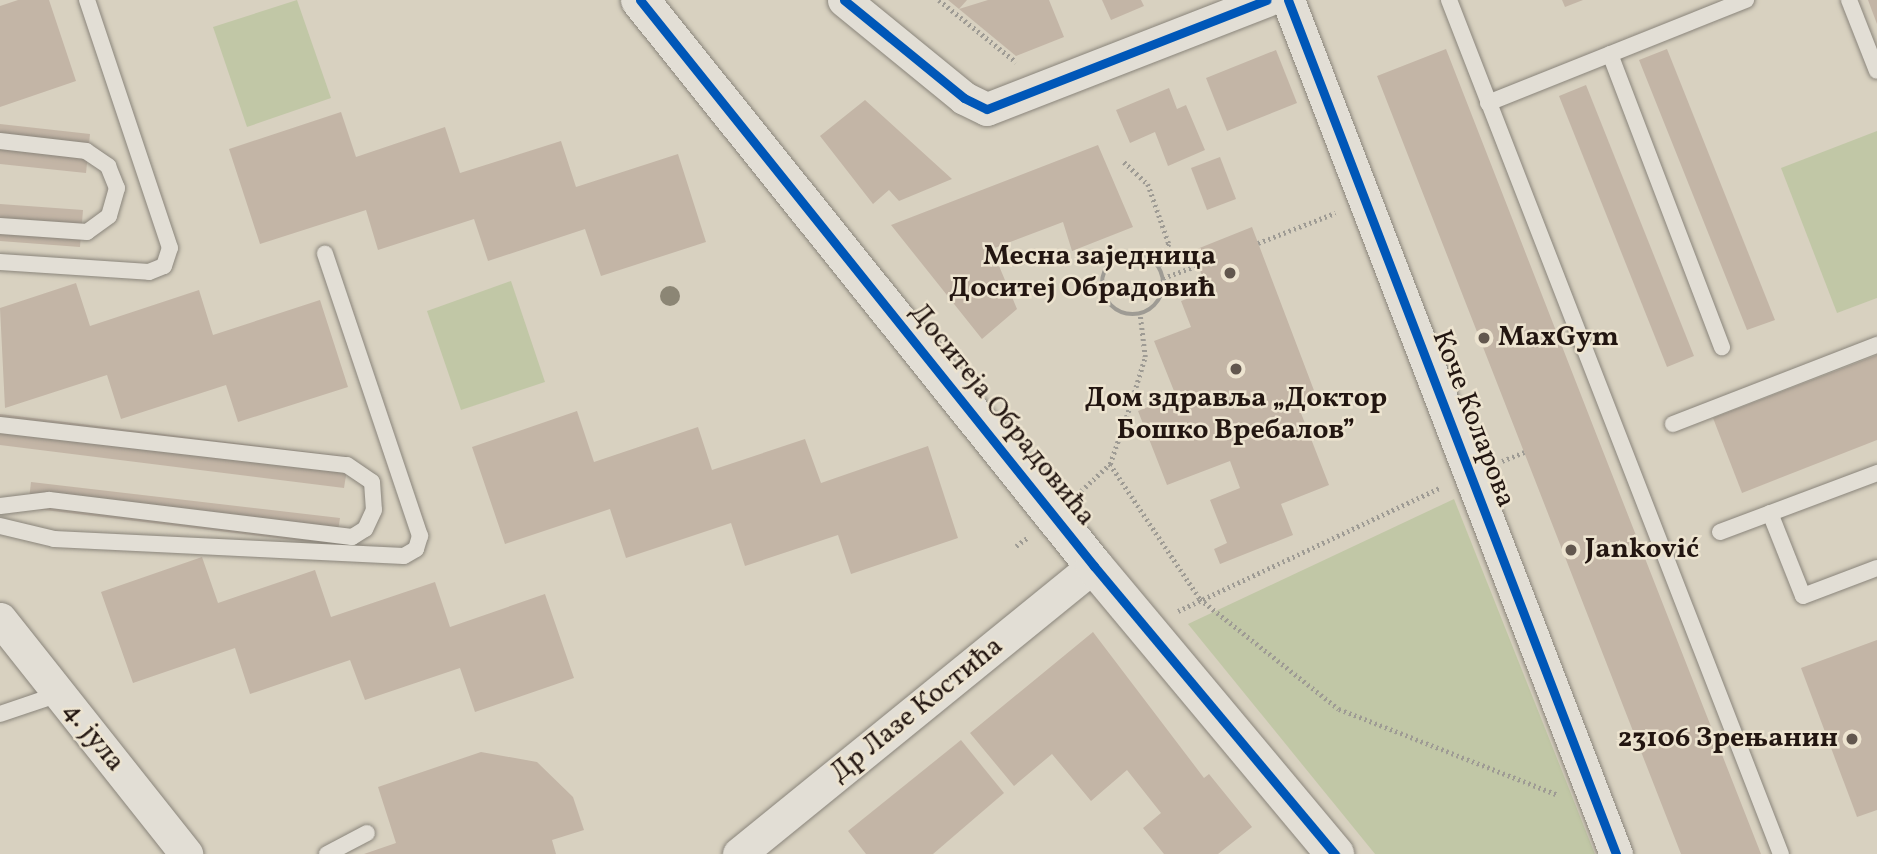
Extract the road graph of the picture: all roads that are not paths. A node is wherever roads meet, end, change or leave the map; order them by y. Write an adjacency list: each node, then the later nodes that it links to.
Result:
1 (87, 0): 15 (lane)
2 (640, 0): 25 (street, Доситеја Обрадовића)
3 (844, 0): 4 (street)
4 (1267, 0)
5 (1288, 0): 35 (street, Коче Коларова)
6 (1449, 0): 11 (lane)
7 (1746, 0): 9 (lane)
8 (1849, 0): 10 (lane)
9 (1609, 54): 11 (lane); 17 (lane)
10 (1877, 71)
11 (1489, 103): 36 (lane)
12 (0, 141): 13 (lane)
13 (0, 226)
14 (325, 254): 23 (lane)
15 (0, 262)
16 (1877, 345): 18 (lane)
17 (1722, 347)
18 (1673, 424)
19 (0, 425): 21 (lane)
20 (1877, 473): 22 (lane)
21 (0, 506)
22 (1770, 513): 24 (lane); 26 (lane)
23 (0, 526)
24 (1720, 532)
25 (1094, 566): 33 (street, Др Лазе Костића); 34 (street, Доситеја Обрадовића)
26 (1877, 568)
27 (0, 619): 28 (street, 4. јула)
28 (58, 695): 29 (lane); 31 (street, 4. јула)
29 (0, 715)
30 (367, 833): 32 (lane)
31 (186, 854)
32 (327, 854)
33 (739, 854)
34 (1335, 854)
35 (1616, 854)
36 (1782, 854)

